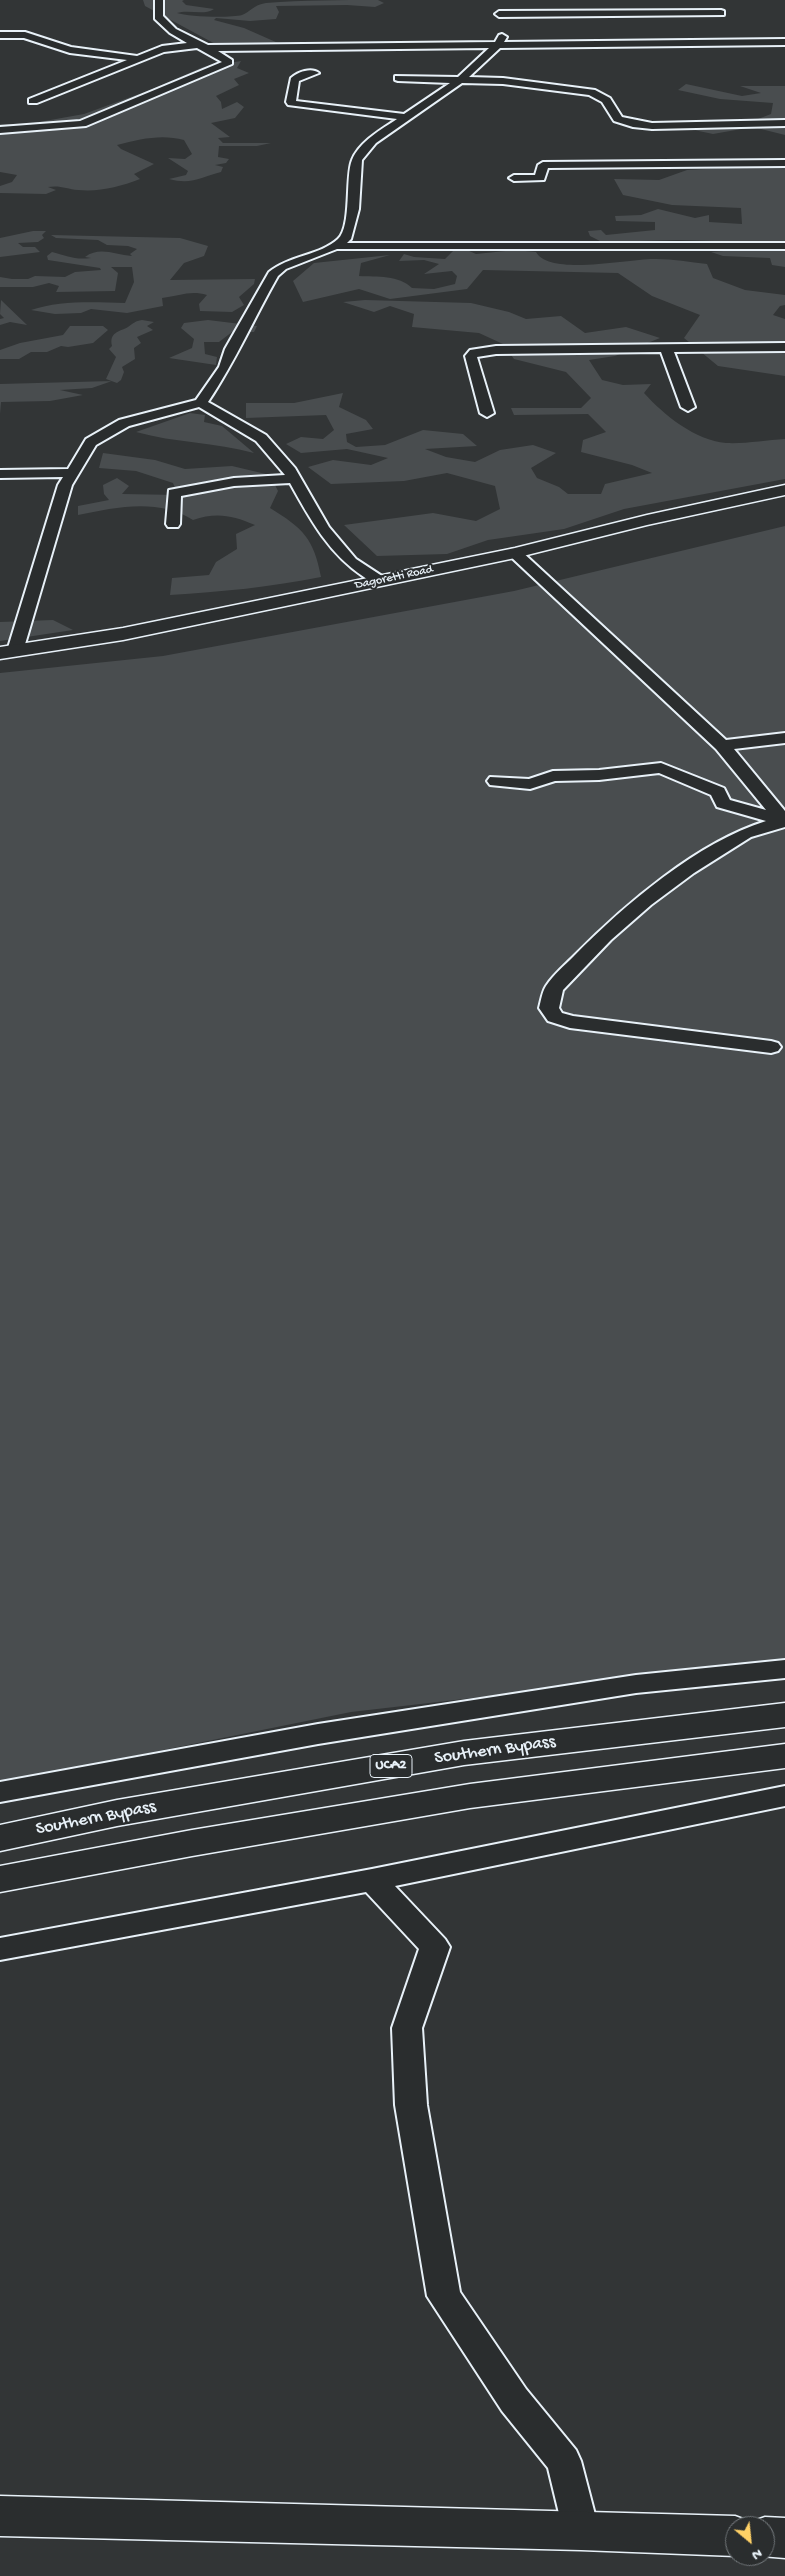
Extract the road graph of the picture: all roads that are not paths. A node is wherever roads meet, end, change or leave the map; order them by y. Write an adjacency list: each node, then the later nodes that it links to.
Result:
1 (159, 0): 6 (street)
2 (721, 13): 5 (street)
3 (0, 35): 7 (street)
4 (785, 42): 5 (street)
5 (499, 44): 6 (street); 10 (street)
6 (202, 46): 7 (street); 14 (street)
7 (138, 59): 11 (street)
8 (314, 73): 12 (street)
9 (398, 78): 10 (street)
10 (460, 80): 12 (street); 13 (street)
11 (33, 101)
12 (405, 118): 17 (street)
13 (785, 123)
14 (0, 130)
15 (785, 163): 16 (street)
16 (514, 178)
17 (336, 246): 18 (street); 21 (street)
18 (785, 246)
19 (785, 347): 20 (street)
20 (666, 348): 22 (street); 23 (street)
21 (201, 403): 24 (street); 26 (street)
22 (688, 407)
23 (487, 413)
24 (72, 473): 25 (street); 31 (street)
25 (0, 474)
26 (294, 479): 28 (street); 30 (street)
27 (785, 490): 29 (main road, Dagoretti Road)
28 (174, 524)
29 (515, 553): 30 (main road, Dagoretti Road); 33 (street)
30 (380, 581): 31 (main road, Dagoretti Road)
31 (8, 652)
32 (785, 738): 33 (street)
33 (722, 745): 35 (street)
34 (496, 781): 35 (street)
35 (785, 821): 36 (street)
36 (771, 1047)
37 (785, 1669): 40 (street)
38 (785, 1715): 42 (main road, Southern Bypass / UCA2)
39 (785, 1756): 43 (main road)
40 (0, 1792)
41 (785, 1796): 44 (street)
42 (0, 1838)
43 (0, 1879)
44 (372, 1880): 45 (street); 47 (street)
45 (0, 1950)
46 (0, 2516): 47 (main road)
47 (581, 2530): 48 (main road)
48 (725, 2536)

